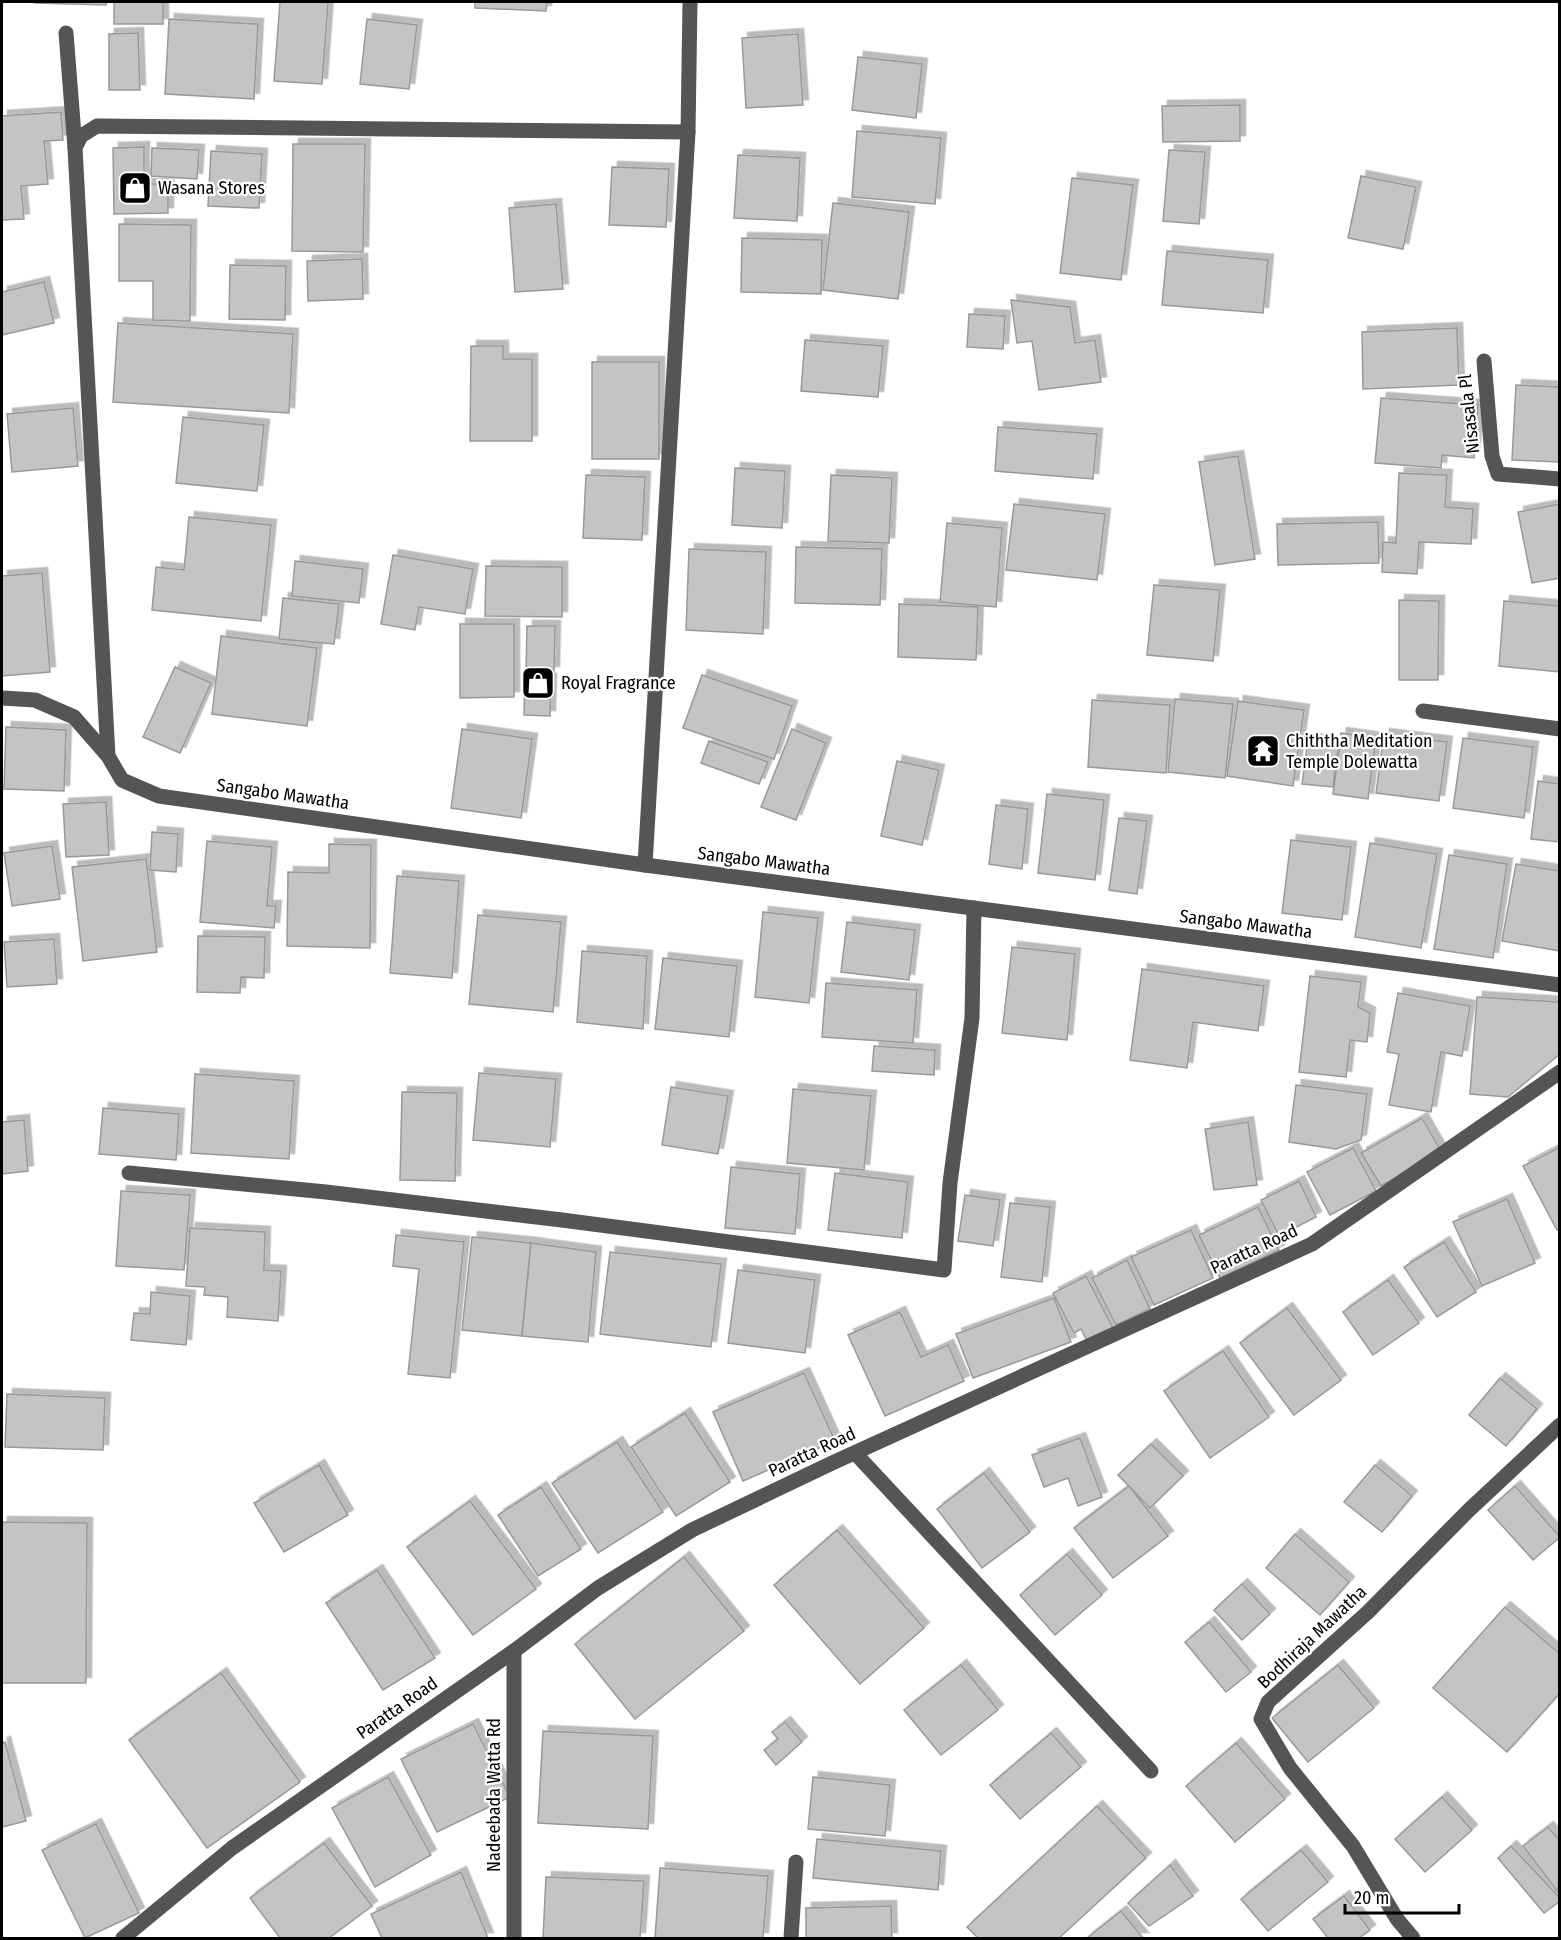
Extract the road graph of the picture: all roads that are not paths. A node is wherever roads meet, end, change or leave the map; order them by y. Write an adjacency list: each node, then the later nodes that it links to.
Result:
1 (690, 2): 3 (street)
2 (66, 33): 4 (street)
3 (688, 132): 4 (street); 11 (street)
4 (75, 148): 10 (street)
5 (1484, 361): 6 (street, Nisasala Pl)
6 (1560, 479)
7 (2, 698): 10 (street, Sangabo Mawatha)
8 (1423, 711): 9 (street)
9 (1560, 729)
10 (108, 756): 11 (street, Sangabo Mawatha)
11 (645, 865): 12 (street, Sangabo Mawatha)
12 (974, 908): 13 (street, Sangabo Mawatha); 15 (street)
13 (1560, 985)
14 (1560, 1072): 17 (street, Paratta Road)
15 (129, 1173)
16 (1560, 1425): 24 (street, Bodhiraja Mawatha)
17 (855, 1454): 18 (street, Paratta Road); 19 (street)
18 (514, 1651): 21 (street, Paratta Road); 22 (street, Nadeebada Watta Rd)
19 (1151, 1771)
20 (796, 1862): 23 (street)
21 (123, 1938)
22 (514, 1938)
23 (791, 1938)
24 (1413, 1938)

